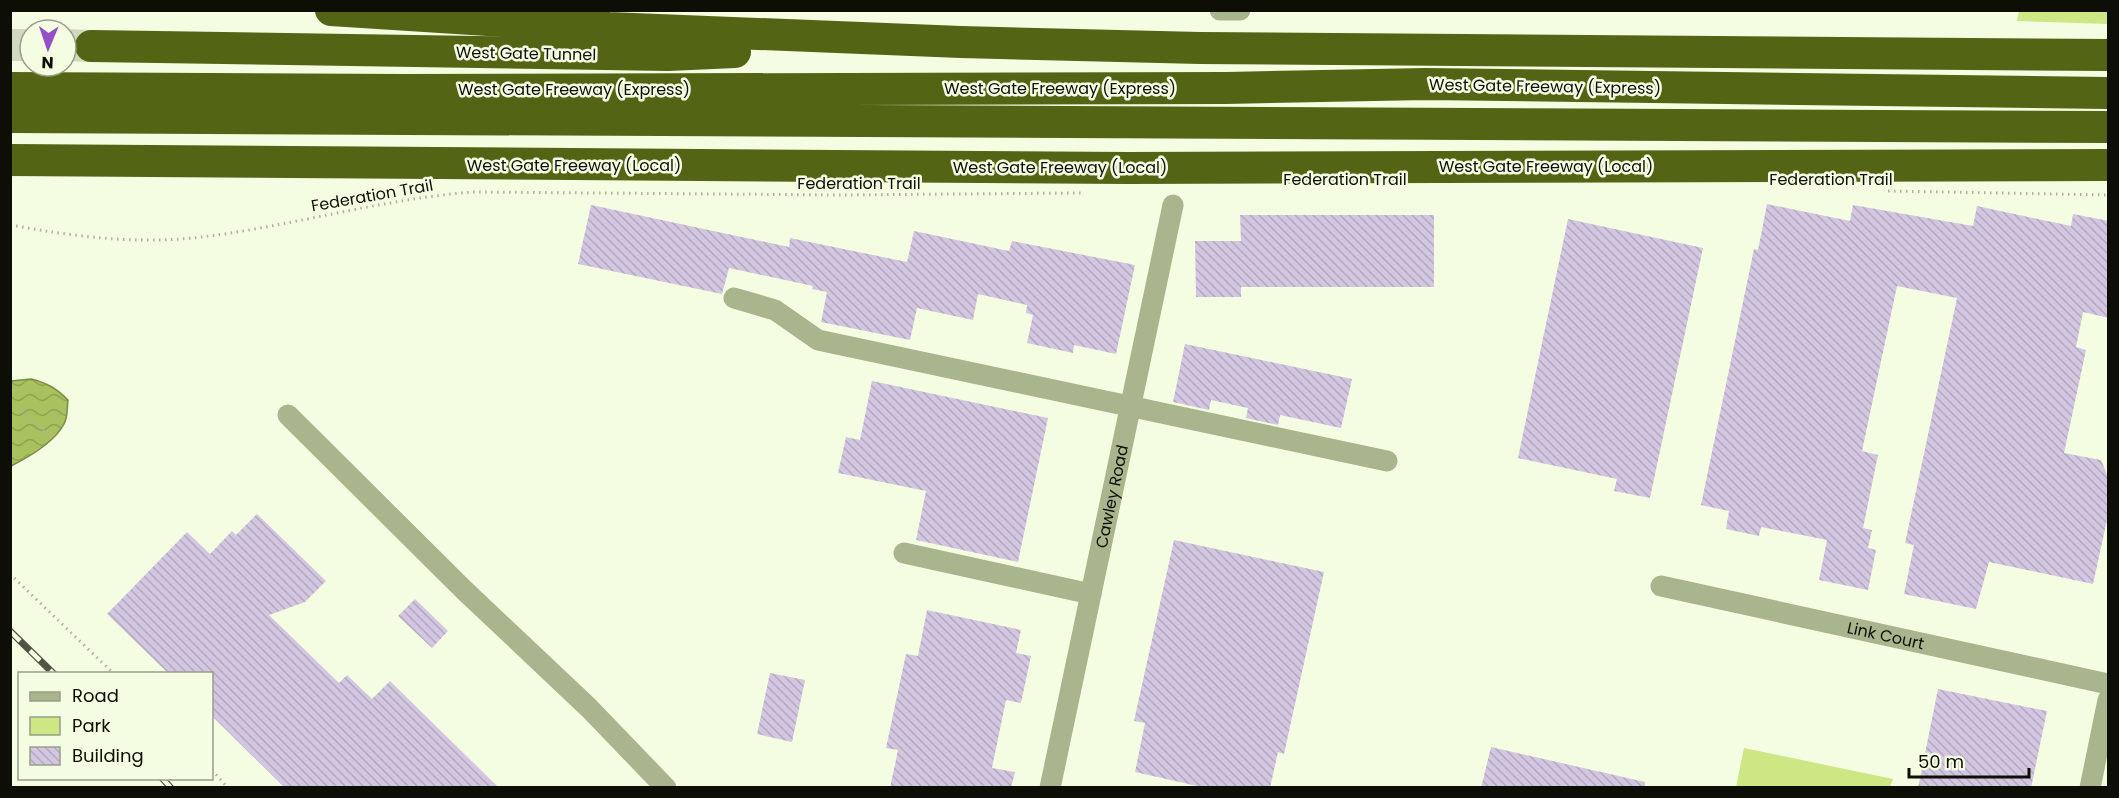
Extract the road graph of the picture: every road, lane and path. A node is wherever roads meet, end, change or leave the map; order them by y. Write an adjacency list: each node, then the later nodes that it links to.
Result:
1 (331, 10): 4 (highway)
2 (1220, 10): 3 (street)
3 (1240, 10)
4 (961, 42): 5 (highway, West Gate Tunnel); 6 (highway)
5 (91, 46)
6 (2109, 55)
7 (10, 88): 8 (highway, West Gate Freeway (Express))
8 (2109, 93)
9 (10, 117): 10 (highway, West Gate Freeway (Express))
10 (2109, 127)
11 (10, 160): 13 (highway, West Gate Freeway (Local))
12 (2109, 165): 13 (highway, West Gate Freeway (Local))
13 (1912, 167): 14 (highway)
14 (2109, 178)
15 (1885, 191): 17 (path, Federation Trail)
16 (1083, 193): 19 (path, Federation Trail)
17 (2109, 195)
18 (1173, 205): 21 (street, Cawley Road)
19 (10, 225)
20 (734, 298): 21 (street)
21 (1130, 406): 25 (street); 29 (street, Cawley Road)
22 (21, 410): 24 (path)
23 (288, 415): 35 (street)
24 (51, 438)
25 (1387, 461)
26 (904, 553): 29 (street)
27 (10, 573): 30 (path)
28 (1661, 586): 31 (street, Link Court)
29 (1092, 594): 36 (street, Cawley Road)
30 (112, 672)
31 (2109, 684)
32 (2109, 699): 37 (street)
33 (213, 771): 34 (path)
34 (228, 788)
35 (666, 788)
36 (1050, 788)
37 (2090, 788)

